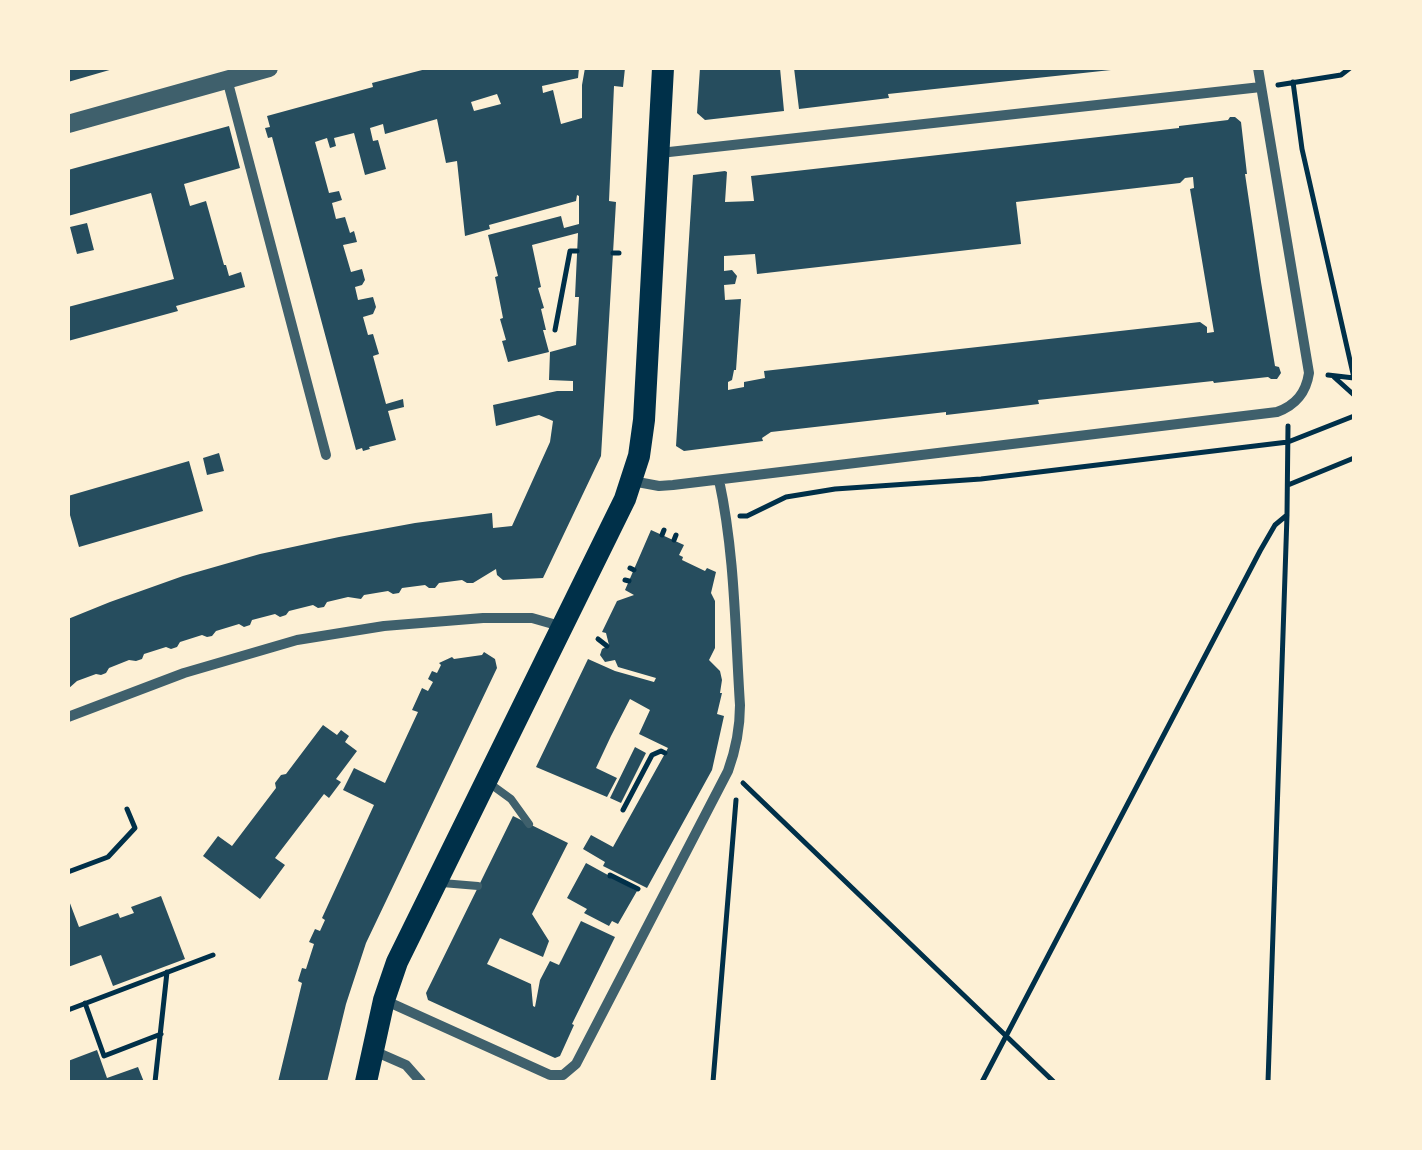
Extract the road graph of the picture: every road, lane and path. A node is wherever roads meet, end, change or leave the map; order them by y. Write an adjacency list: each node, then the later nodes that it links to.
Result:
1 (268, 68): 5 (street)
2 (663, 68): 9 (main road)
3 (1258, 68): 7 (street)
4 (1350, 68): 6 (path)
5 (227, 79): 8 (street); 19 (street)
6 (1293, 82): 7 (path); 14 (path)
7 (1260, 87): 9 (street); 12 (street)
8 (68, 124)
9 (660, 154): 22 (main road)
10 (577, 251): 11 (path)
11 (554, 330)
12 (1309, 373): 13 (path); 16 (street)
13 (1333, 376): 14 (path); 15 (path)
14 (1354, 378)
15 (1354, 395)
16 (1288, 408): 18 (path); 21 (street)
17 (1354, 416): 18 (path)
18 (1288, 442): 23 (path); 25 (path)
19 (326, 456)
20 (1354, 458): 23 (path)
21 (720, 480): 22 (street); 25 (street)
22 (632, 481): 26 (main road)
23 (1288, 485): 24 (path)
24 (1288, 516): 46 (path); 54 (path)
25 (727, 517): 42 (street)
26 (561, 626): 29 (street); 31 (main road)
27 (598, 640): 28 (path)
28 (607, 646)
29 (68, 717)
30 (665, 753): 33 (path)
31 (486, 780): 34 (lane); 37 (main road)
32 (127, 809): 35 (path)
33 (624, 810)
34 (529, 824)
35 (68, 872)
36 (610, 876): 39 (path)
37 (436, 882): 38 (lane); 42 (main road)
38 (478, 886)
39 (638, 889)
40 (213, 955): 41 (path)
41 (167, 972): 43 (path); 45 (path)
42 (384, 1000): 47 (main road)
43 (84, 1003): 44 (path); 45 (path)
44 (68, 1010)
45 (161, 1034): 48 (path)
46 (1006, 1038): 51 (path); 52 (path); 53 (path)
47 (374, 1050): 49 (main road); 50 (street)
48 (155, 1082)
49 (366, 1082)
50 (422, 1082)
51 (713, 1082)
52 (982, 1082)
53 (1054, 1082)
54 (1268, 1082)

